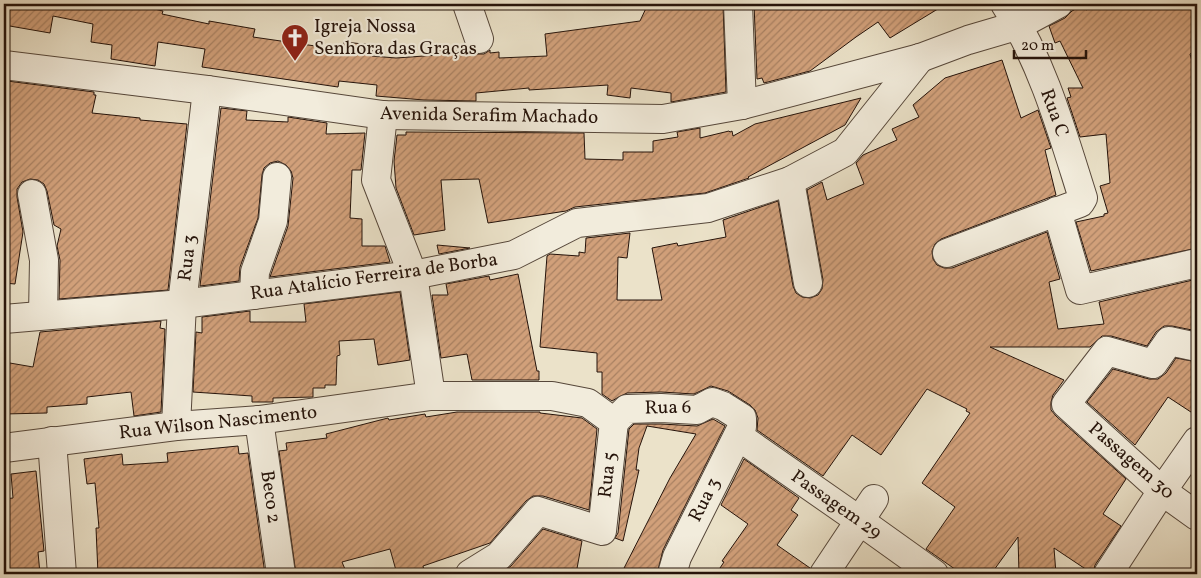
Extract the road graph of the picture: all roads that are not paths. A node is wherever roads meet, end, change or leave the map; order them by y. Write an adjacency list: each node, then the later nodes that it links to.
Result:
1 (466, 4): 6 (street)
2 (738, 4): 11 (street)
3 (1000, 4): 7 (street, Avenida Serafim Machado)
4 (1058, 4): 5 (street, Avenida Serafim Machado)
5 (1012, 14): 7 (street, Avenida Serafim Machado); 16 (street, Rua C)
6 (479, 39)
7 (968, 40): 8 (street, Avenida Serafim Machado)
8 (920, 58): 11 (street, Avenida Serafim Machado); 14 (street, Rua Atalício Ferreira de Borba)
9 (4, 66): 10 (street, Avenida Serafim Machado)
10 (207, 90): 12 (street, Avenida Serafim Machado); 22 (street, Rua 3)
11 (742, 105): 12 (street, Avenida Serafim Machado)
12 (383, 115): 19 (street)
13 (277, 177): 21 (street)
14 (790, 182): 19 (street, Rua Atalício Ferreira de Borba); 20 (street)
15 (32, 194): 23 (street)
16 (1057, 211): 17 (street, Rua C); 18 (street)
17 (947, 253)
18 (1197, 263)
19 (414, 275): 21 (street, Rua Atalício Ferreira de Borba); 26 (street)
20 (808, 282)
21 (254, 295): 22 (street, Rua Atalício Ferreira de Borba)
22 (182, 304): 23 (street, Rua Atalício Ferreira de Borba); 29 (street, Rua 3)
23 (42, 315): 24 (street, Rua Atalício Ferreira de Borba)
24 (4, 319)
25 (1197, 347): 34 (street, Passagem 30)
26 (432, 396): 27 (street, Rua Wilson Nascimento); 28 (street, Rua Wilson Nascimento)
27 (259, 420): 29 (street, Rua Wilson Nascimento); 38 (street, Beco 2)
28 (614, 422): 30 (street, Rua 6); 39 (street, Rua 5)
29 (176, 426): 31 (street, Rua Wilson Nascimento)
30 (740, 432): 35 (street, Passagem 29); 40 (street, Rua 3)
31 (52, 441): 33 (street, Rua Wilson Nascimento); 37 (street)
32 (1197, 441): 34 (street)
33 (4, 448)
34 (1162, 491): 36 (street, Passagem 30); 43 (street)
35 (867, 510): 41 (street); 42 (street, Passagem 29)
36 (1197, 516)
37 (62, 574)
38 (281, 574)
39 (470, 574)
40 (672, 574)
41 (824, 574)
42 (934, 574)
43 (1108, 574)

